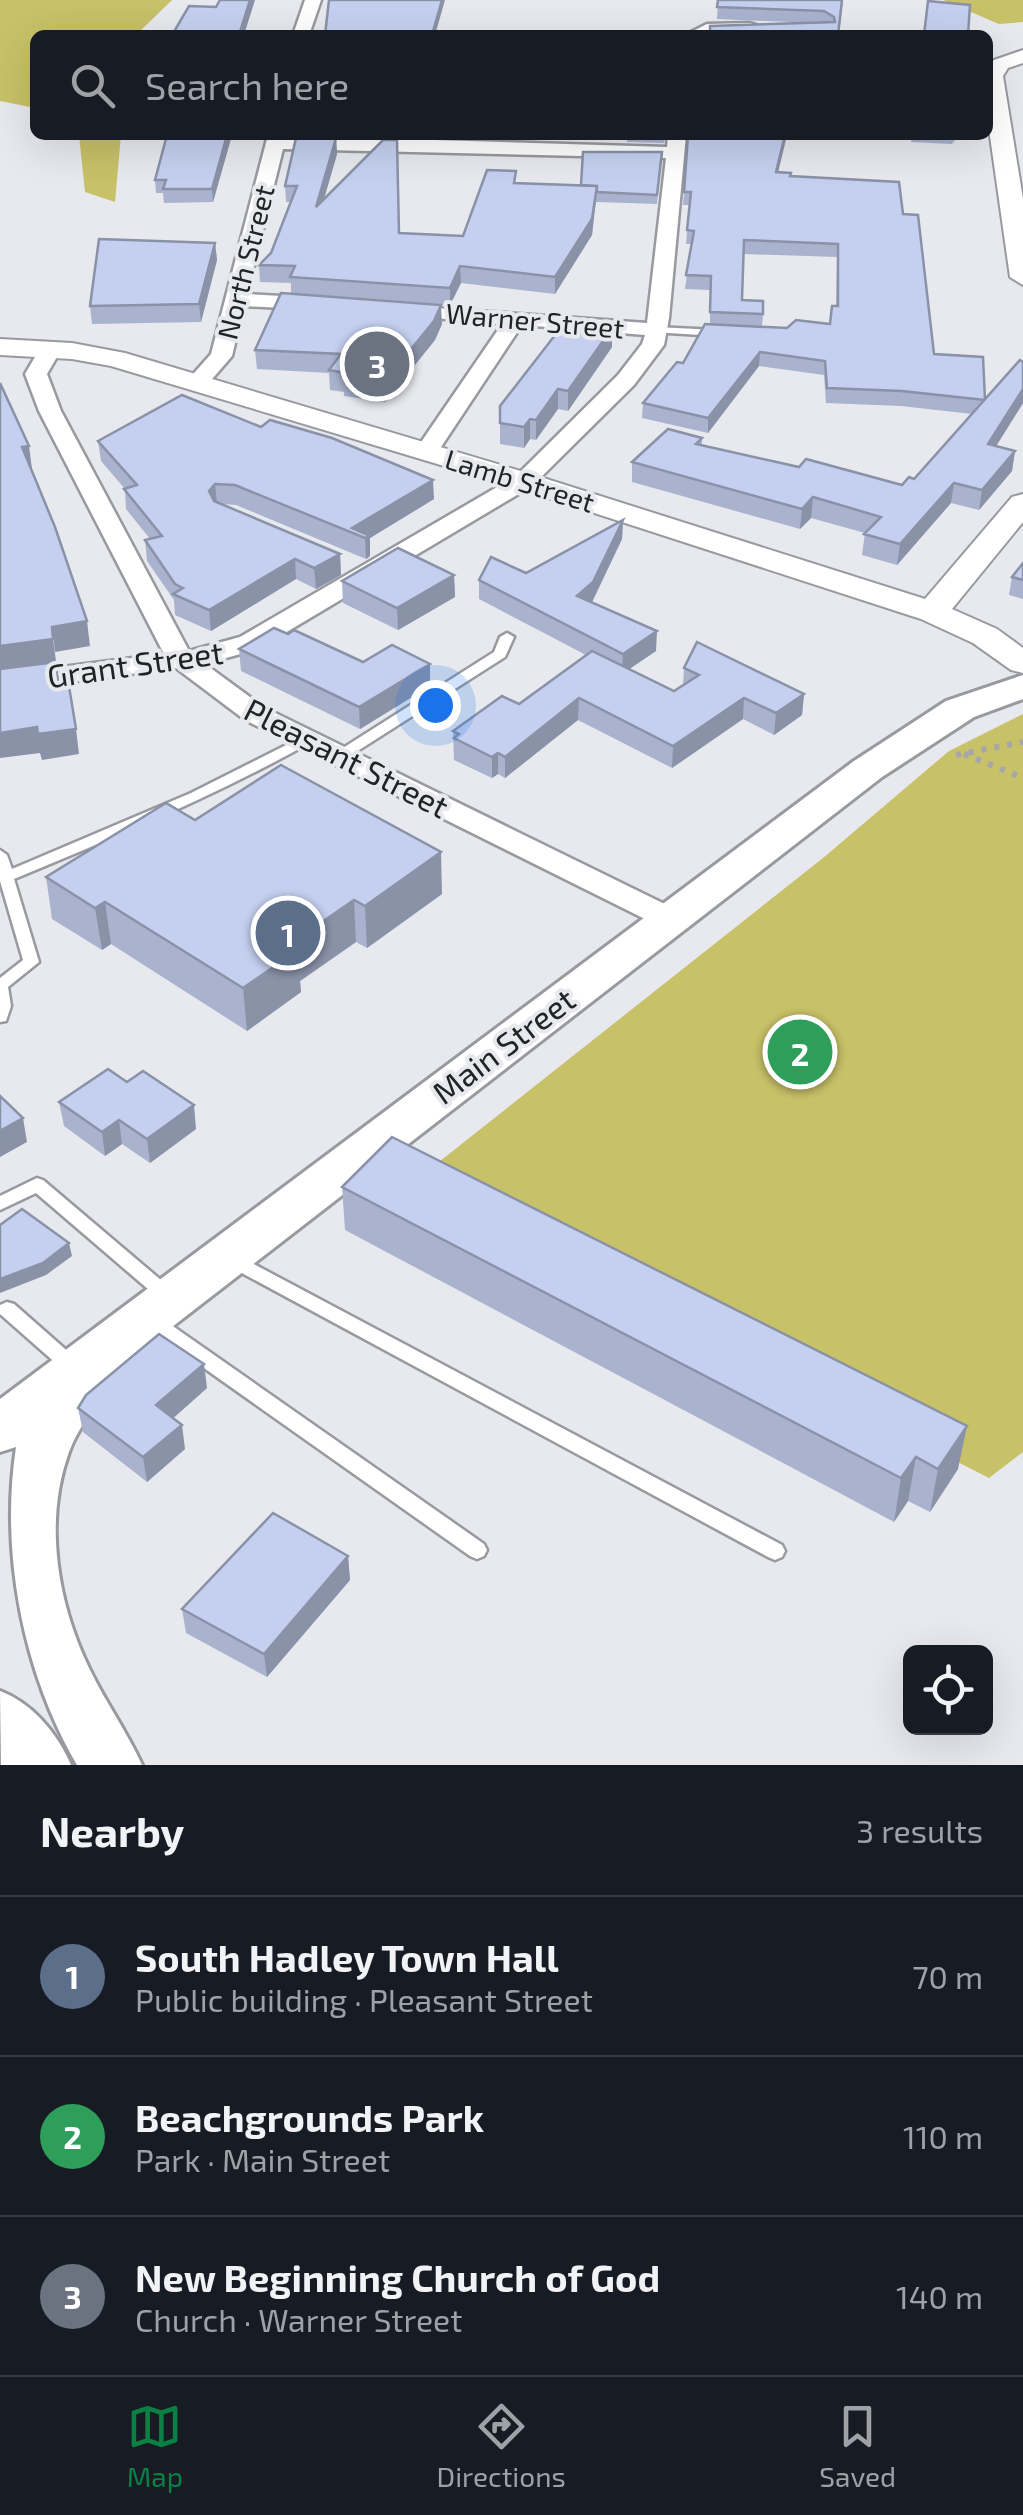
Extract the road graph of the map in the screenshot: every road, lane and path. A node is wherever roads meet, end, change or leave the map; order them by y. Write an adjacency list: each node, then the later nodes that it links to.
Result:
1 (312, 0): 3 (street)
2 (764, 28): 4 (street)
3 (303, 30)
4 (709, 30)
5 (1015, 58): 9 (street)
6 (276, 140): 10 (street, North Street)
7 (356, 140): 8 (street)
8 (676, 144): 14 (street, Grant Street)
9 (1023, 277)
10 (235, 299): 11 (street); 18 (street, North Street)
11 (346, 306)
12 (383, 308): 13 (street, Warner Street)
13 (517, 317): 14 (street, Warner Street); 19 (street)
14 (656, 330): 15 (lane); 20 (street, Grant Street)
15 (730, 334)
16 (0, 347): 17 (street, Lamb Street)
17 (50, 350): 18 (street, Lamb Street); 26 (street, Pleasant Street)
18 (198, 381): 19 (street, Lamb Street)
19 (427, 451): 20 (street, Lamb Street)
20 (524, 480): 23 (street, Grant Street); 24 (street, Lamb Street)
21 (1023, 503): 24 (street)
22 (333, 558): 23 (street)
23 (368, 572): 26 (street, Grant Street)
24 (932, 612): 27 (street, Lamb Street)
25 (507, 637): 33 (lane)
26 (180, 660): 28 (street, Grant Street); 30 (street, Pleasant Street)
27 (1023, 664)
28 (0, 682)
29 (1023, 686): 38 (main road, Main Street)
30 (306, 739): 33 (street, Pleasant Street); 37 (lane)
31 (1023, 742): 32 (path)
32 (963, 754): 34 (path); 35 (path)
33 (340, 756): 38 (street, Pleasant Street)
34 (949, 757)
35 (1023, 778)
36 (0, 855): 37 (lane)
37 (6, 878): 39 (lane)
38 (670, 919): 42 (main road, Main Street)
39 (1, 985): 40 (lane)
40 (0, 1017)
41 (0, 1204): 44 (lane)
42 (225, 1256): 44 (main road, Main Street); 47 (lane)
43 (2, 1305): 44 (lane)
44 (124, 1334): 45 (main road, Main Street); 46 (lane); 50 (main road)
45 (0, 1430)
46 (477, 1550)
47 (775, 1551)
48 (0, 1719): 49 (main road)
49 (40, 1765)
50 (111, 1765)

